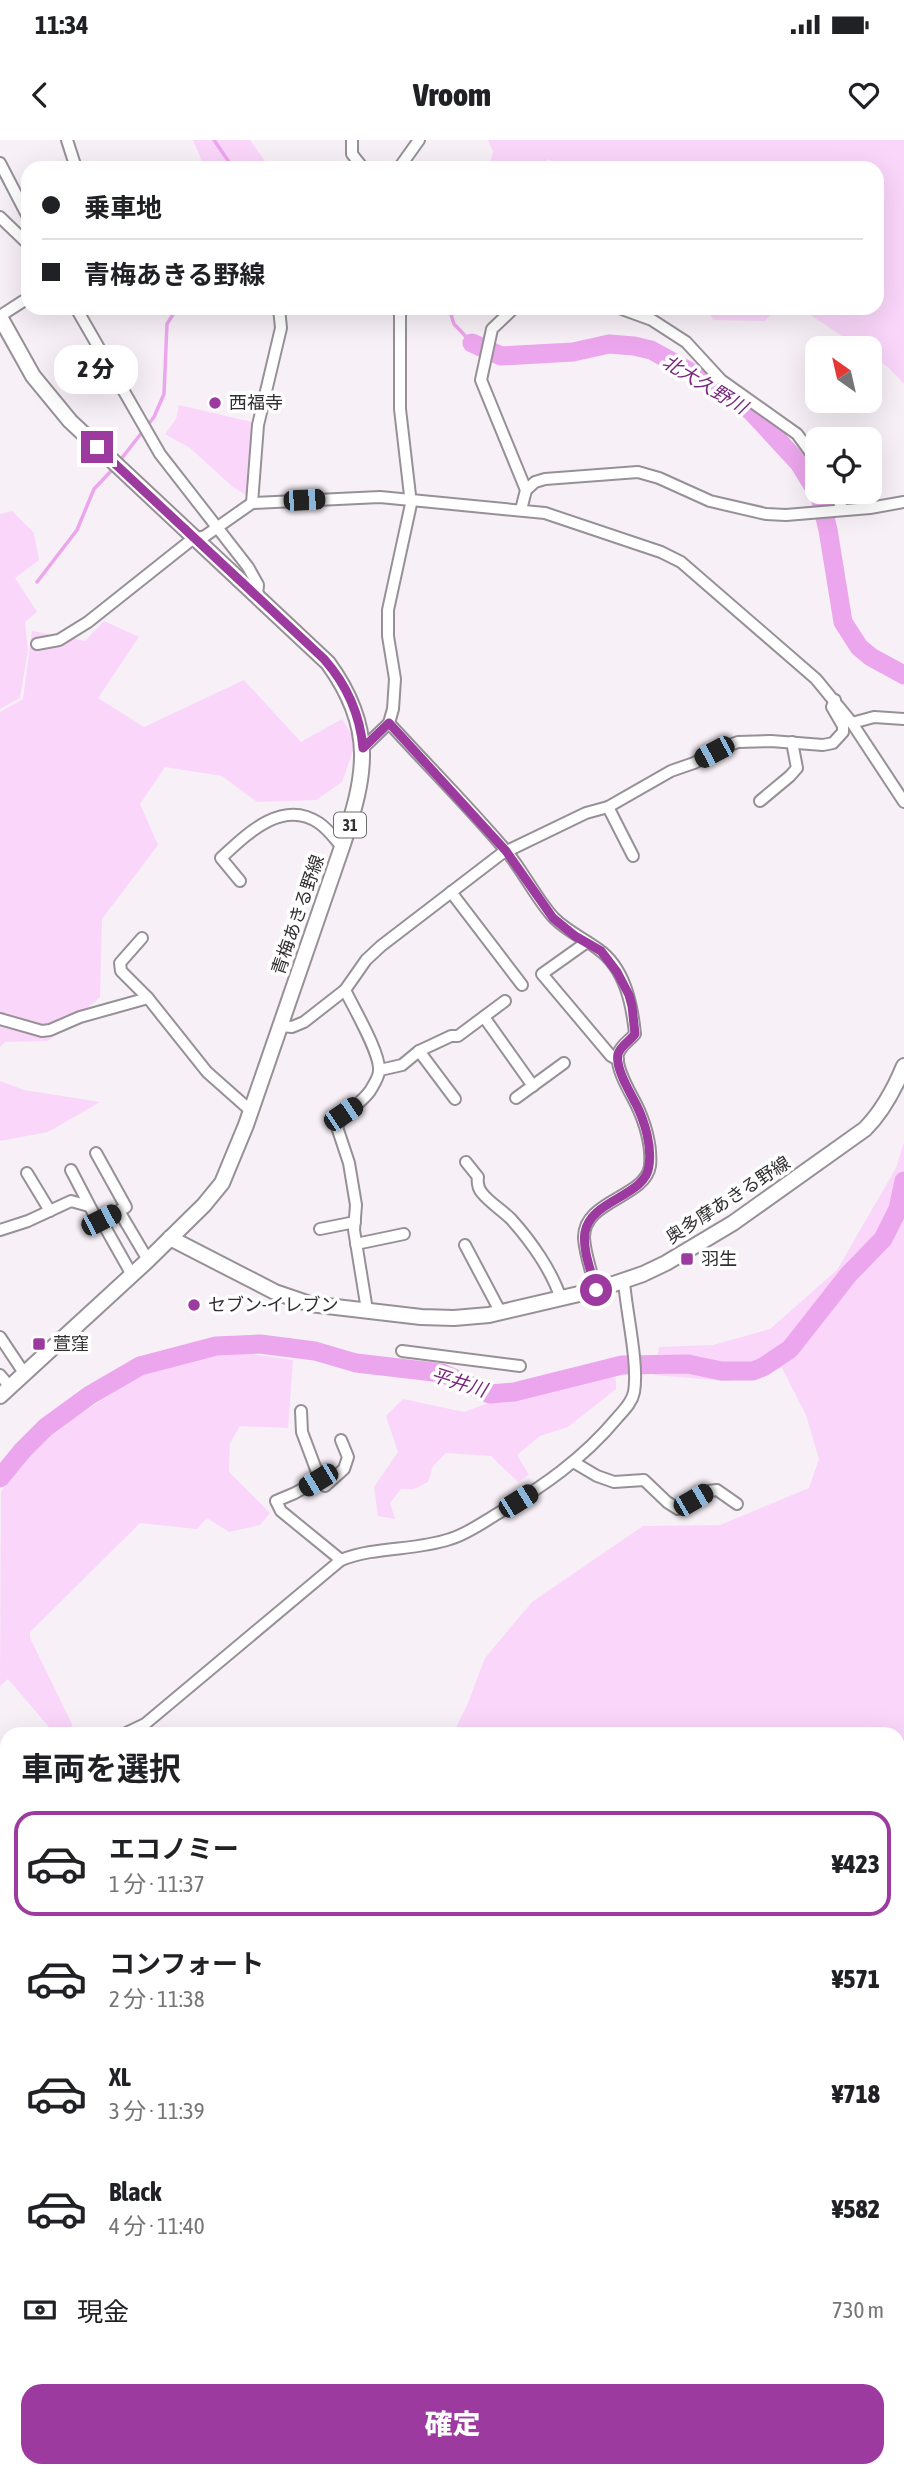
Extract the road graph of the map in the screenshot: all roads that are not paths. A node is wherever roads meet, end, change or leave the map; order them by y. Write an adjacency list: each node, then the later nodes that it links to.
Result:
1 (67, 140): 4 (street)
2 (352, 140): 5 (street)
3 (419, 140): 6 (street)
4 (74, 161)
5 (358, 161)
6 (404, 161)
7 (0, 163): 8 (street)
8 (21, 204)
9 (0, 217): 10 (street)
10 (21, 237)
11 (21, 302): 17 (street)
12 (80, 315): 26 (street)
13 (280, 315): 22 (street)
14 (400, 315): 20 (street)
15 (507, 315): 19 (street)
16 (638, 315): 18 (street)
17 (0, 316): 27 (main road, 青梅あきる野線 / 31)
18 (805, 445)
19 (526, 490): 24 (street); 25 (street)
20 (410, 498): 22 (street); 24 (street); 32 (street)
21 (904, 502): 25 (street)
22 (252, 503): 26 (street)
23 (838, 504): 25 (street)
24 (521, 510): 30 (street)
25 (840, 510)
26 (218, 528): 27 (street); 28 (street)
27 (197, 540): 28 (main road, 青梅あきる野線 / 31); 29 (street)
28 (257, 595): 35 (main road, 青梅あきる野線 / 31)
29 (37, 645)
30 (835, 701): 33 (street); 34 (street)
31 (904, 719): 33 (street)
32 (389, 723): 35 (street); 40 (street)
33 (852, 723): 37 (street)
34 (792, 743): 36 (street); 38 (street)
35 (363, 748): 39 (main road, 青梅あきる野線 / 31)
36 (760, 801)
37 (904, 802)
38 (608, 807): 40 (street); 41 (street)
39 (342, 847): 42 (street); 52 (main road, 青梅あきる野線 / 31)
40 (506, 851): 43 (street); 45 (street)
41 (633, 856)
42 (240, 881)
43 (451, 892): 46 (street); 47 (street)
44 (142, 938): 48 (street)
45 (587, 942): 54 (street); 54 (street)
46 (522, 985)
47 (345, 990): 52 (street); 57 (street)
48 (148, 998): 51 (street); 61 (street)
49 (505, 1001): 50 (street)
50 (484, 1017): 53 (street); 58 (street)
51 (0, 1019)
52 (281, 1026): 61 (main road, 青梅あきる野線 / 31)
53 (419, 1051): 57 (street); 60 (street)
54 (618, 1060): 80 (street)
55 (564, 1063): 58 (street)
56 (904, 1066): 79 (main road, 奥多摩あきる野線)
57 (380, 1070): 70 (street)
58 (533, 1086): 59 (street)
59 (516, 1098)
60 (455, 1099)
61 (251, 1111): 74 (main road, 青梅あきる野線 / 31)
62 (96, 1153): 68 (street)
63 (466, 1162): 81 (street)
64 (71, 1170): 66 (street)
65 (27, 1173): 67 (street)
66 (89, 1206): 67 (street); 69 (street)
67 (50, 1211): 71 (street)
68 (119, 1211): 69 (street); 77 (street)
69 (101, 1220): 78 (street)
70 (355, 1222): 72 (street); 75 (street)
71 (2, 1226)
72 (320, 1229)
73 (404, 1234): 75 (street)
74 (170, 1238): 77 (main road, 青梅あきる野線 / 31); 82 (main road, 奥多摩あきる野線)
75 (356, 1244): 82 (street)
76 (465, 1244): 83 (street)
77 (148, 1260): 78 (main road, 青梅あきる野線 / 31)
78 (132, 1275): 87 (main road, 青梅あきる野線 / 31)
79 (624, 1281): 80 (main road, 奥多摩あきる野線); 92 (street)
80 (596, 1290): 81 (main road, 奥多摩あきる野線)
81 (561, 1299): 83 (main road, 奥多摩あきる野線)
82 (367, 1310): 83 (main road, 奥多摩あきる野線)
83 (501, 1312)
84 (0, 1337): 87 (street)
85 (402, 1350): 86 (street)
86 (520, 1366)
87 (24, 1373): 89 (main road, 青梅あきる野線 / 31)
88 (0, 1375): 89 (street)
89 (5, 1392)
90 (301, 1411): 93 (street)
91 (341, 1440): 93 (street)
92 (575, 1463): 94 (street); 95 (street)
93 (318, 1480): 95 (street)
94 (737, 1504)
95 (341, 1560): 96 (street)
96 (139, 1727)

